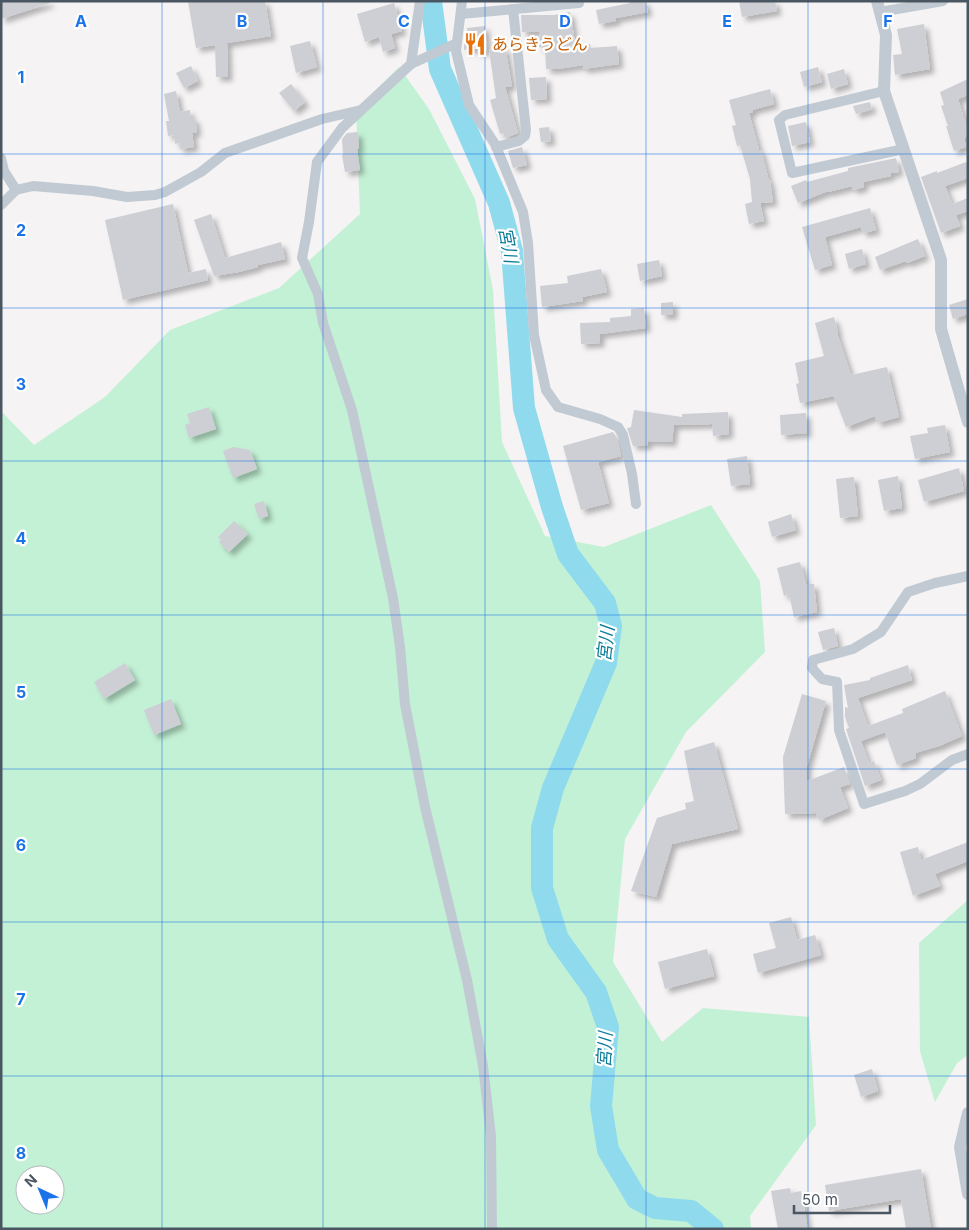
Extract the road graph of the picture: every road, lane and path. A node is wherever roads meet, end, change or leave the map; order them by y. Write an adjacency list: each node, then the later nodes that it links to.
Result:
1 (420, 1): 9 (street)
2 (462, 1): 7 (street)
3 (579, 1): 6 (street)
4 (943, 1): 5 (street)
5 (878, 7): 10 (street)
6 (513, 9): 7 (street); 12 (street)
7 (461, 14): 8 (street)
8 (453, 44): 9 (street); 12 (street)
9 (414, 63): 11 (street)
10 (884, 91): 13 (street); 13 (street)
11 (362, 110): 15 (street); 24 (street)
12 (496, 147): 18 (street)
13 (904, 149): 17 (street)
14 (1, 158): 15 (street)
15 (16, 190): 16 (street)
16 (1, 205)
17 (968, 422)
18 (636, 504)
19 (968, 576): 20 (street)
20 (968, 754)
21 (968, 1113): 22 (street)
22 (966, 1133): 23 (street)
23 (968, 1194)
24 (492, 1229)

